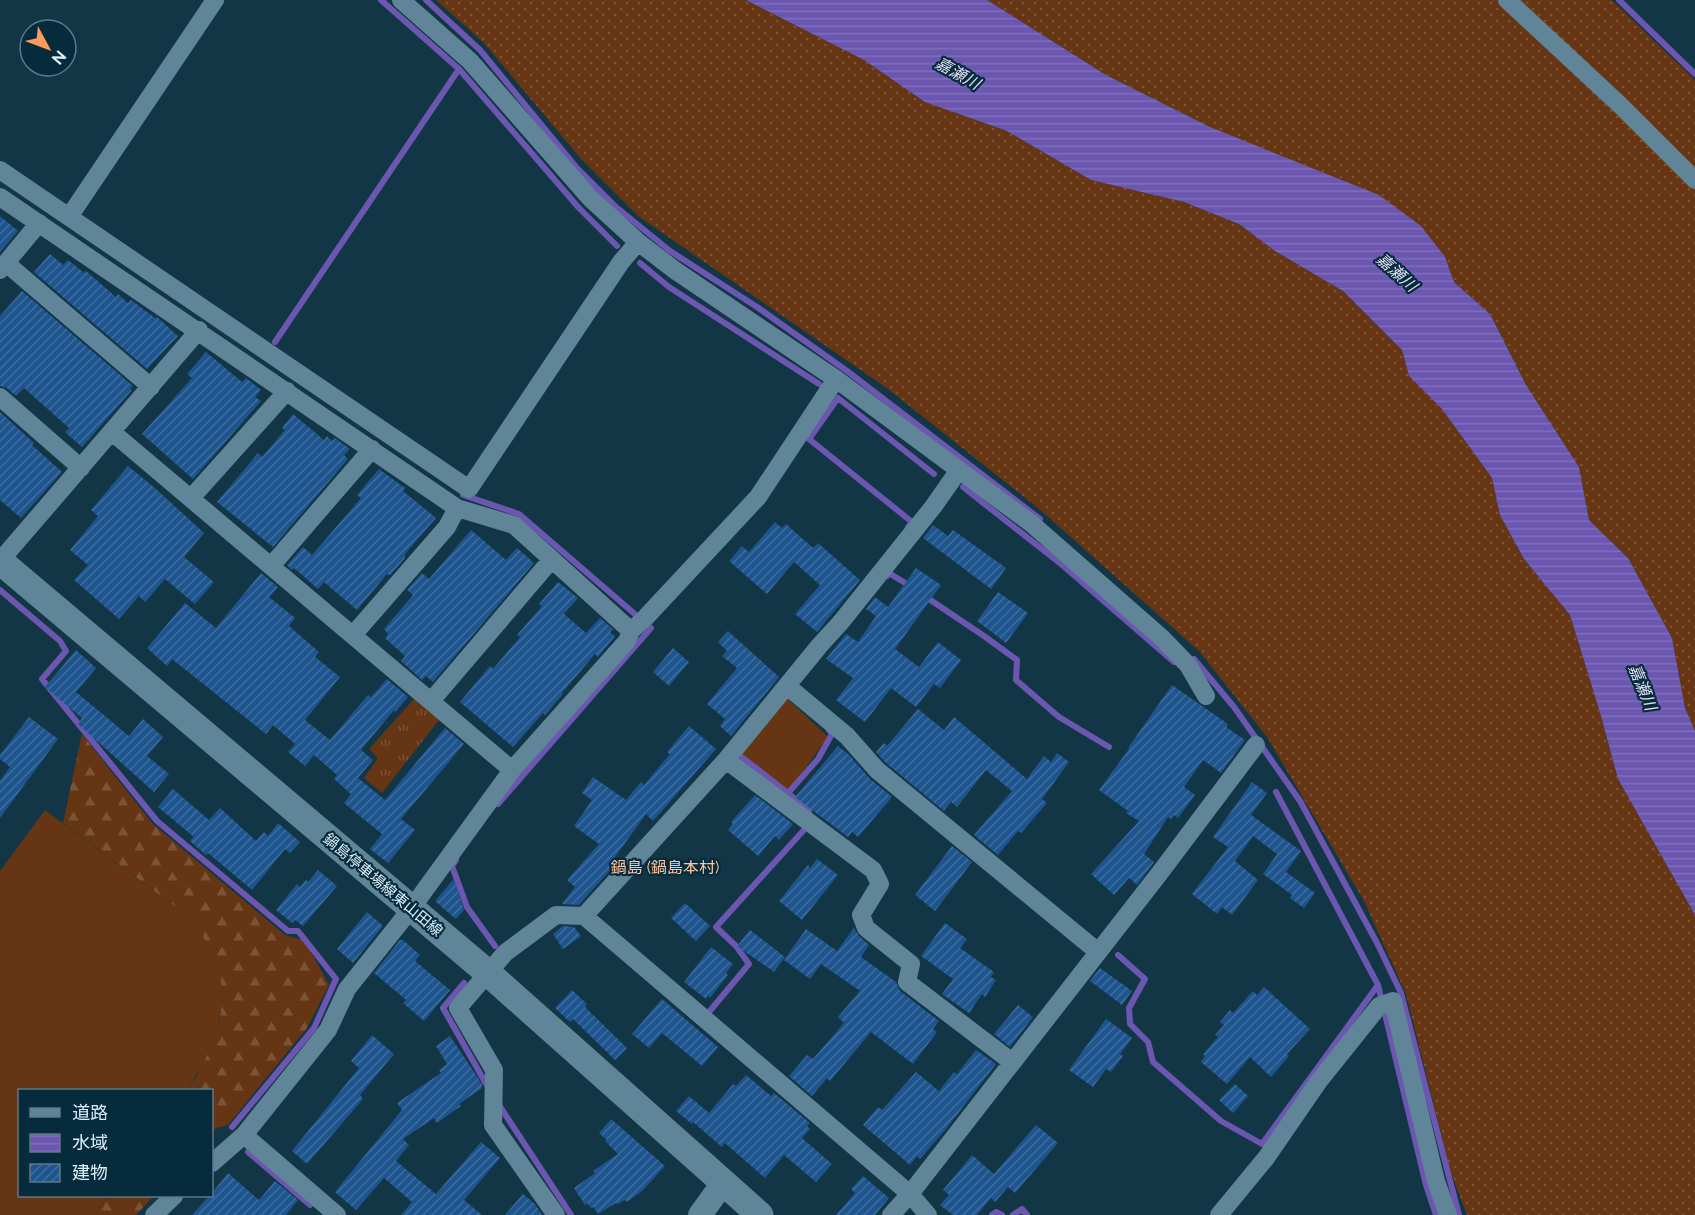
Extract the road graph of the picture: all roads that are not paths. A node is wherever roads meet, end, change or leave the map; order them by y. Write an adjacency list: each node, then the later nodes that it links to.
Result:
1 (215, 0): 7 (street)
2 (400, 0): 9 (street)
3 (1507, 0): 5 (street)
4 (0, 170): 7 (street)
5 (1695, 180)
6 (0, 197): 8 (street)
7 (69, 218): 9 (street)
8 (39, 223): 10 (street); 11 (street)
9 (638, 242): 12 (street)
10 (3, 267): 13 (street)
11 (199, 330): 13 (street); 14 (street)
12 (836, 379): 19 (street); 25 (street)
13 (151, 387): 16 (street)
14 (287, 391): 17 (street); 20 (street)
15 (0, 397): 18 (street)
16 (112, 432): 18 (street); 20 (street)
17 (372, 449): 21 (street); 24 (street)
18 (81, 468): 23 (street)
19 (959, 470): 27 (street); 28 (street)
20 (191, 498): 24 (street)
21 (458, 508): 22 (street); 26 (street)
22 (552, 559): 25 (street); 29 (street)
23 (0, 561): 33 (main road, 鍋島停車場線東山田線)
24 (271, 566): 26 (street)
25 (631, 631): 32 (street)
26 (353, 635): 29 (street)
27 (787, 686): 31 (street); 35 (street)
28 (1206, 696)
29 (431, 701): 32 (street)
30 (1256, 745): 35 (street)
31 (726, 760): 34 (street); 37 (street)
32 (512, 770): 33 (street)
33 (411, 909): 36 (main road, 鍋島停車場線東山田線); 38 (street)
34 (584, 916): 36 (street); 42 (street)
35 (1097, 951): 37 (street)
36 (488, 973): 40 (main road, 鍋島停車場線東山田線); 45 (street)
37 (1012, 1062): 42 (street)
38 (244, 1135): 39 (street); 43 (street)
39 (213, 1161)
40 (723, 1184): 46 (street); 47 (main road, 鍋島停車場線東山田線)
41 (173, 1197): 44 (street)
42 (910, 1206)
43 (328, 1212)
44 (154, 1215)
45 (556, 1215)
46 (700, 1215)
47 (760, 1215)
48 (1219, 1215): 49 (street)
49 (1448, 1215)

